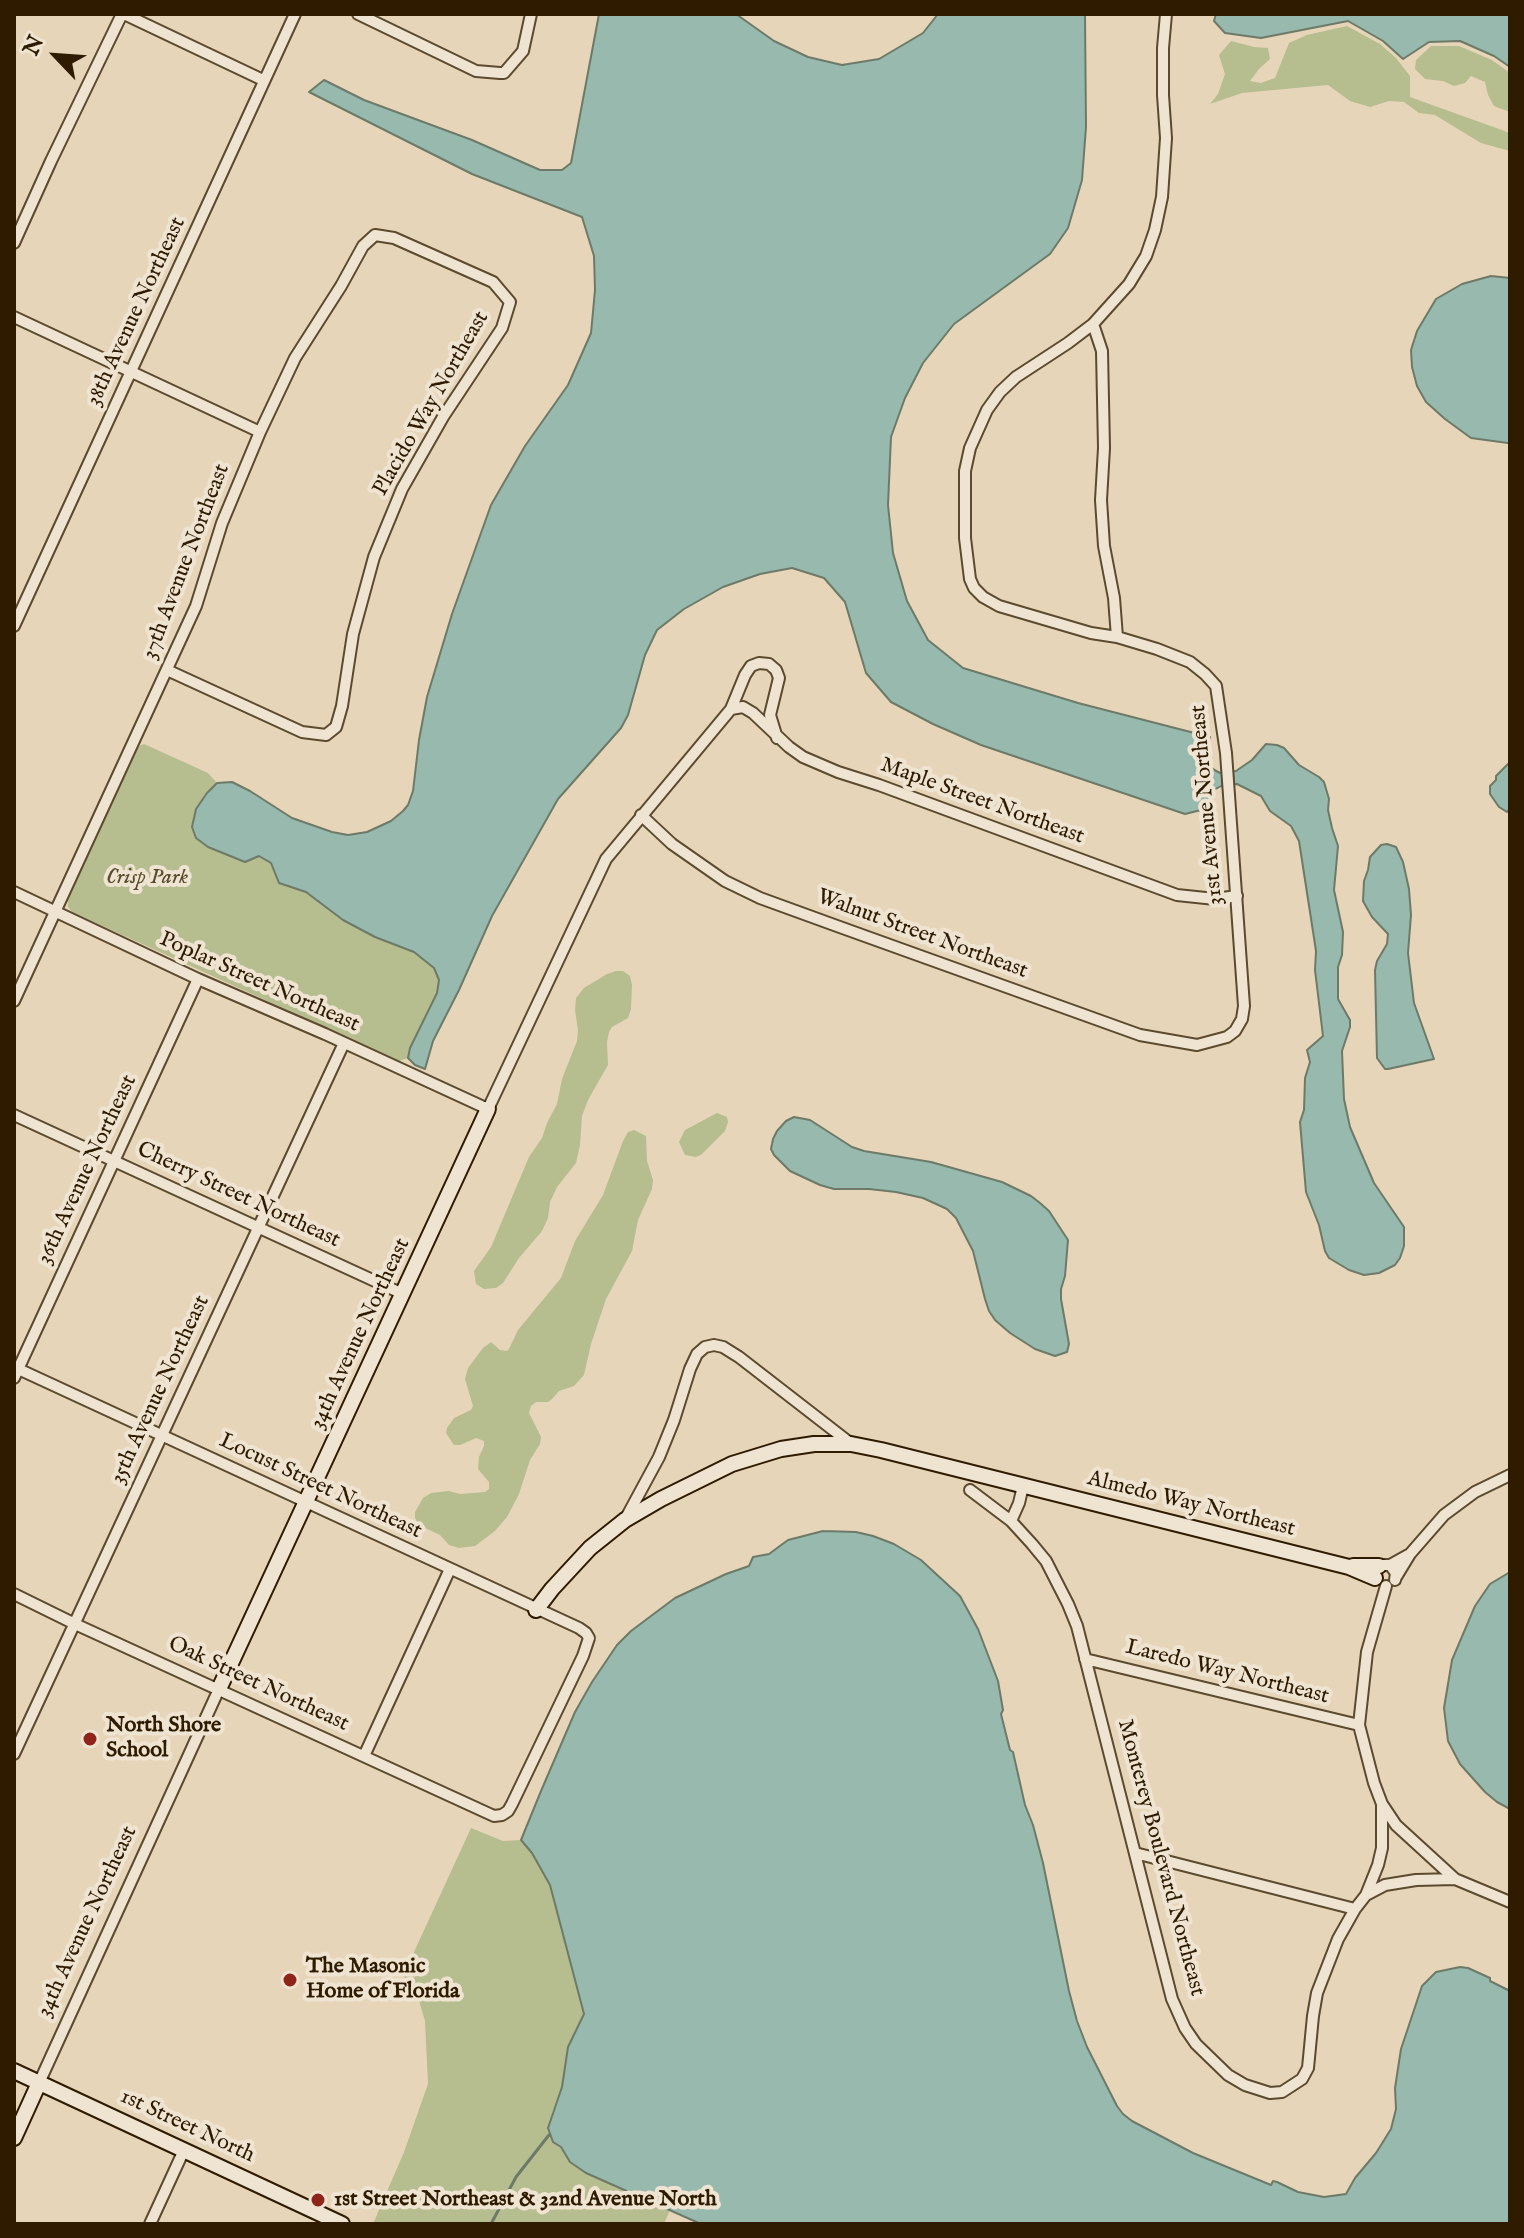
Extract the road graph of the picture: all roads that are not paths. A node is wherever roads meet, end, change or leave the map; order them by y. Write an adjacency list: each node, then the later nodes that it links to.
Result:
1 (123, 14): 6 (street); 8 (street)
2 (295, 14): 6 (street, 38th Avenue Northeast)
3 (358, 14): 4 (street)
4 (531, 14)
5 (1166, 14): 10 (street, 31st Avenue Northeast)
6 (263, 80): 11 (street, 38th Avenue Northeast)
7 (375, 235): 12 (street, 37th Avenue Northeast); 15 (street, Placido Way Northeast)
8 (14, 243)
9 (14, 317): 11 (street)
10 (1093, 324): 14 (street); 14 (street, 31st Avenue Northeast)
11 (132, 371): 12 (street); 13 (street, 38th Avenue Northeast)
12 (260, 432): 15 (street, 37th Avenue Northeast)
13 (14, 626)
14 (1117, 637): 20 (street, 31st Avenue Northeast)
15 (167, 670): 21 (street, 37th Avenue Northeast)
16 (731, 709): 17 (street, Maple Street Northeast); 17 (street, 34th Avenue Northeast); 18 (street, 34th Avenue Northeast)
17 (777, 738): 20 (street, Maple Street Northeast)
18 (641, 815): 25 (street, Walnut Street Northeast); 26 (street, 34th Avenue Northeast)
19 (14, 892): 21 (street, Poplar Street Northeast)
20 (1237, 896): 25 (street, 31st Avenue Northeast)
21 (56, 911): 22 (street, Poplar Street Northeast); 23 (street, 37th Avenue Northeast)
22 (198, 979): 24 (street, Poplar Street Northeast); 28 (street, 36th Avenue Northeast)
23 (14, 1001)
24 (344, 1043): 26 (street, Poplar Street Northeast); 29 (street, 35th Avenue Northeast)
25 (1211, 1043)
26 (488, 1109): 30 (street, 34th Avenue Northeast)
27 (14, 1115): 28 (street, Cherry Street Northeast)
28 (114, 1161): 29 (street, Cherry Street Northeast); 31 (street, 36th Avenue Northeast)
29 (258, 1228): 30 (street, Cherry Street Northeast); 32 (street, 35th Avenue Northeast)
30 (403, 1294): 37 (street, 34th Avenue Northeast)
31 (15, 1372): 32 (street, Locust Street Northeast)
32 (162, 1436): 37 (street, Locust Street Northeast); 45 (street, 35th Avenue Northeast)
33 (851, 1444): 35 (street); 38 (street); 38 (street)
34 (1510, 1475): 40 (street)
35 (1023, 1486): 39 (street); 42 (street, Almedo Way Northeast)
36 (970, 1490): 39 (street, Monterey Boulevard Northeast)
37 (306, 1503): 41 (street, Locust Street Northeast); 47 (street, 34th Avenue Northeast)
38 (625, 1520): 44 (street)
39 (1011, 1521): 46 (street, Monterey Boulevard Northeast)
40 (1410, 1554): 42 (street); 42 (street)
41 (450, 1569): 44 (street, Locust Street Northeast); 50 (street)
42 (1382, 1574): 48 (street, Monterey Boulevard Northeast)
43 (14, 1594): 45 (street, Oak Street Northeast)
44 (536, 1610): 52 (street, Locust Street Northeast)
45 (75, 1624): 47 (street, Oak Street Northeast); 49 (street, 35th Avenue Northeast)
46 (1085, 1659): 48 (street, Laredo Way Northeast); 53 (street, Monterey Boulevard Northeast)
47 (219, 1689): 50 (street, Oak Street Northeast); 59 (street, 34th Avenue Northeast)
48 (1359, 1725): 51 (street, Monterey Boulevard Northeast)
49 (14, 1754)
50 (364, 1756): 52 (street, Oak Street Northeast)
51 (1382, 1804): 54 (street, Monterey Boulevard Northeast); 55 (street, Monterey Boulevard Northeast)
52 (485, 1813)
53 (1135, 1853): 57 (street); 57 (street, Monterey Boulevard Northeast)
54 (1455, 1879): 55 (street); 56 (street)
55 (1366, 1895): 57 (street, Monterey Boulevard Northeast)
56 (1510, 1902)
57 (1355, 1909)
58 (14, 2071): 59 (street, 1st Street North)
59 (39, 2083): 60 (street, 34th Avenue Northeast); 61 (street, 1st Street North)
60 (14, 2138)
61 (184, 2150): 62 (street, 1st Street North); 63 (street)
62 (331, 2222)
63 (150, 2224)

